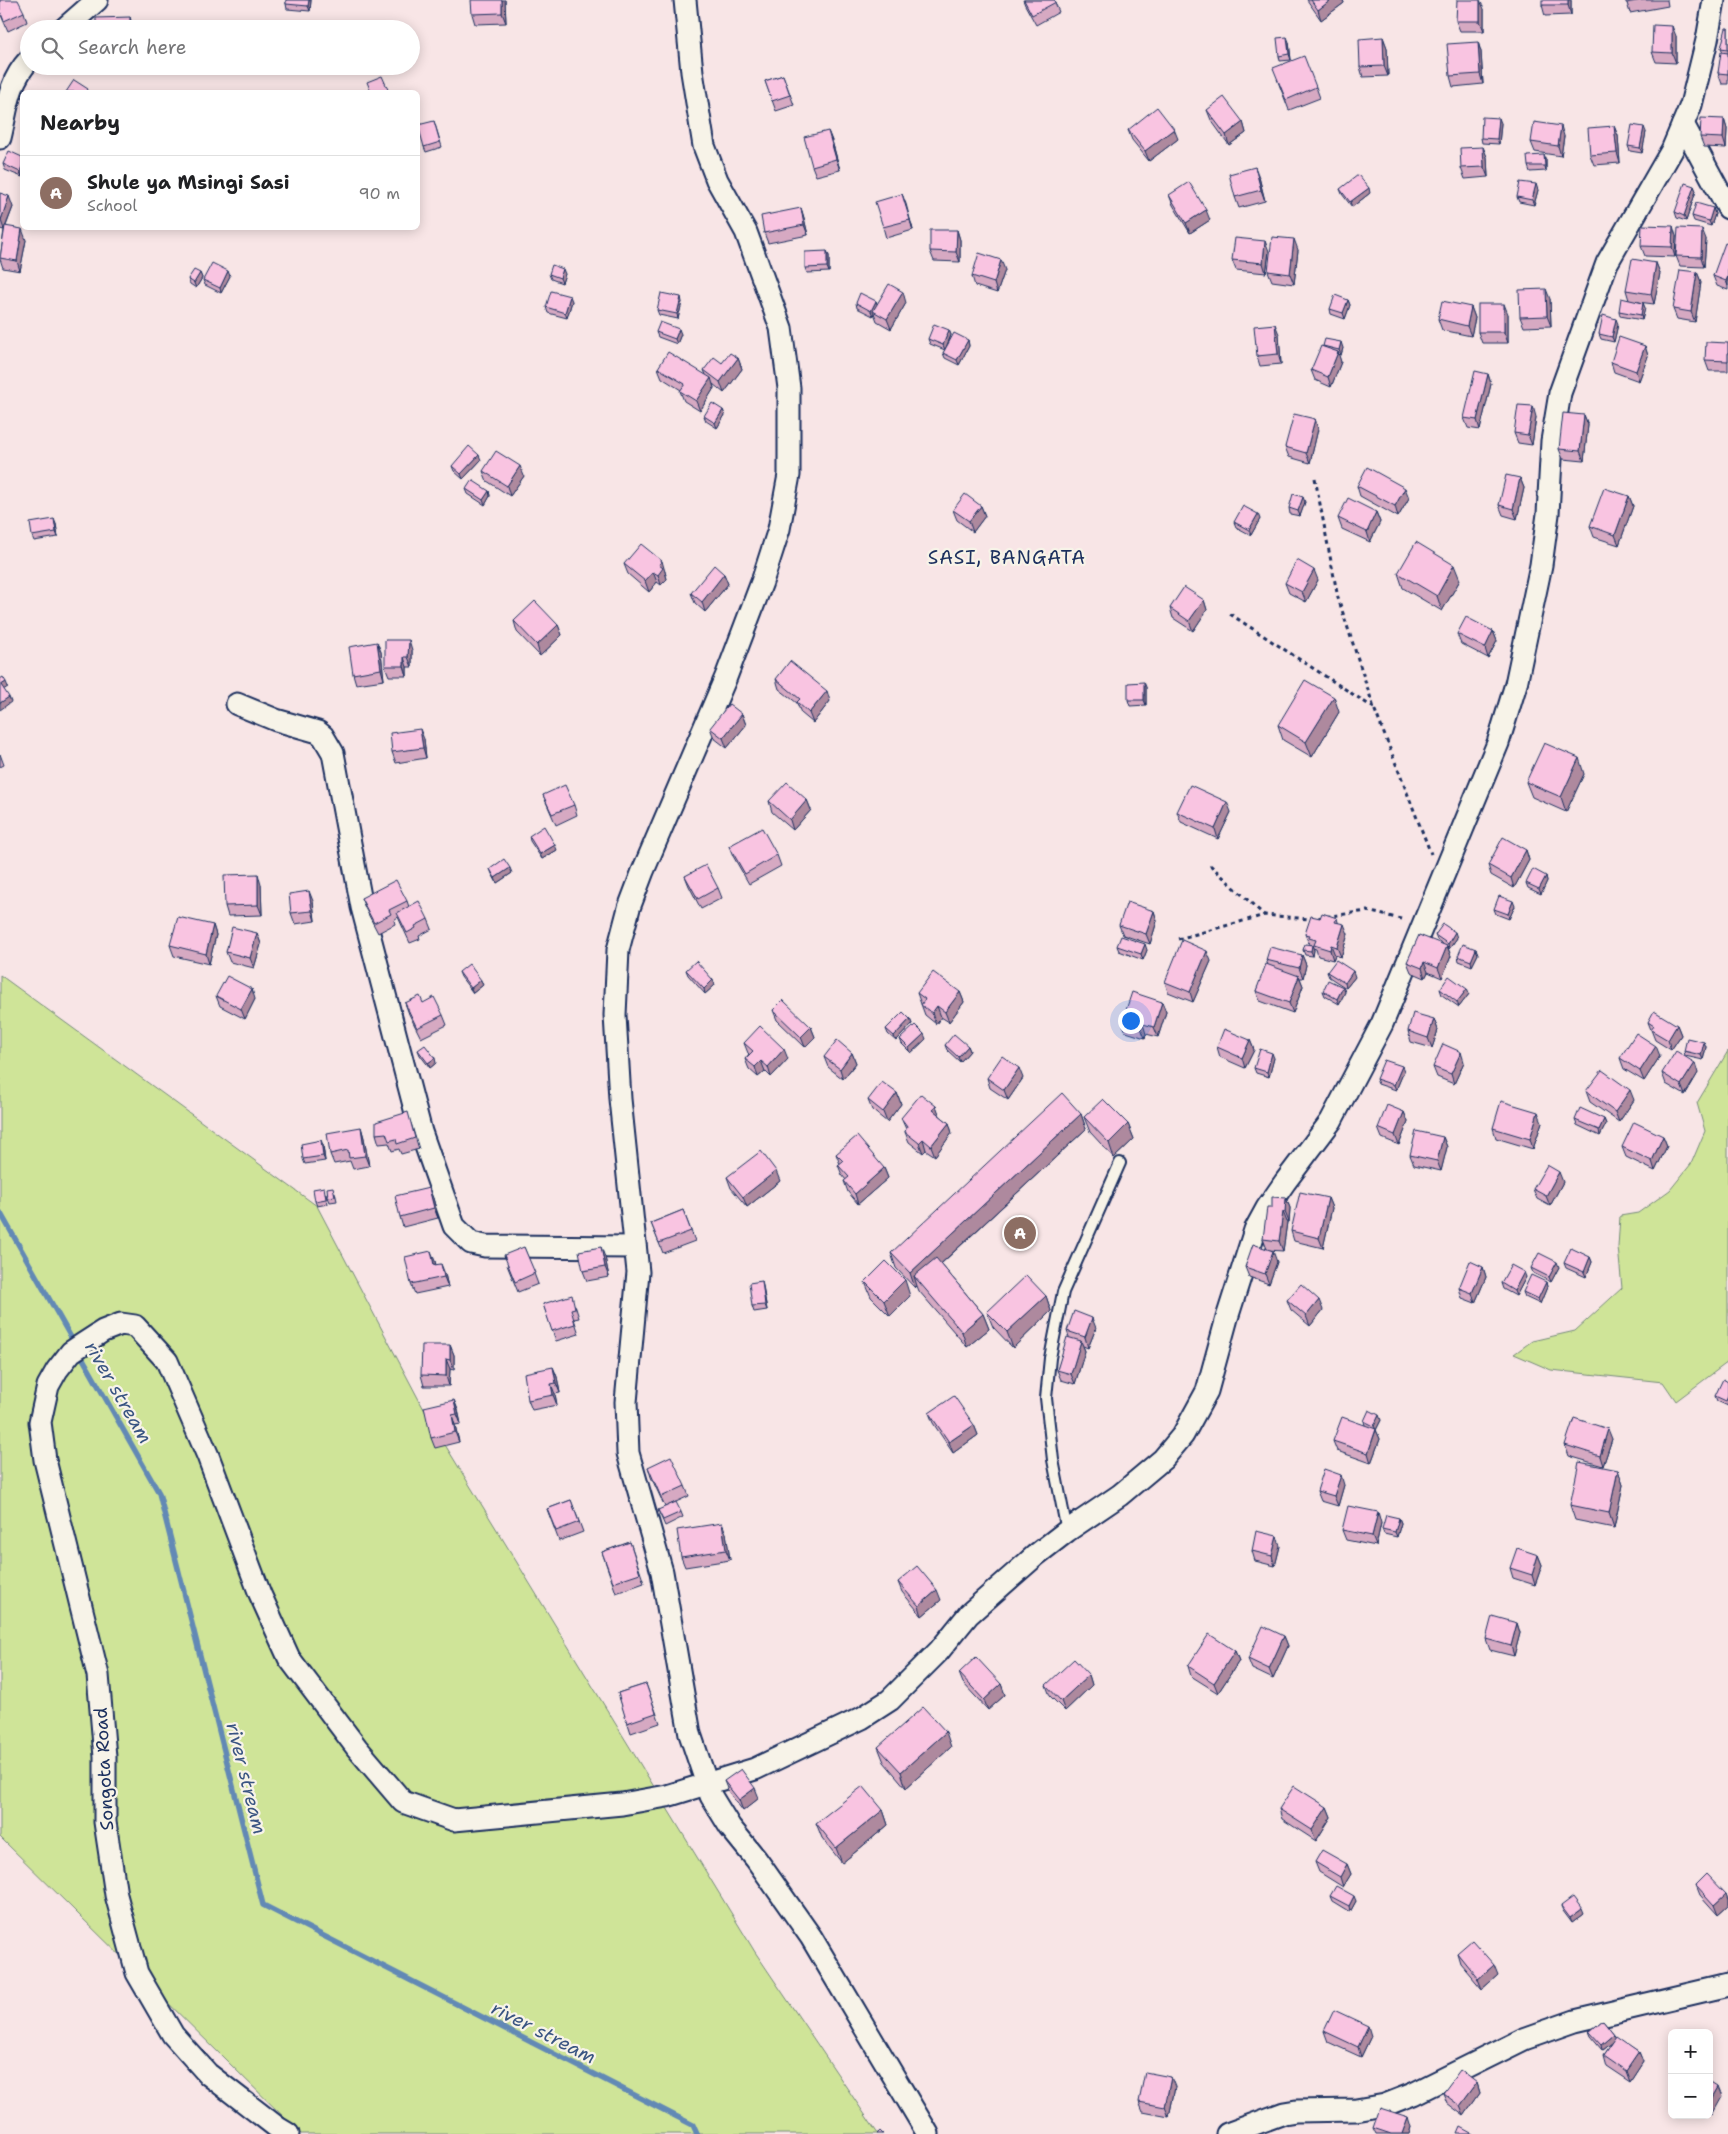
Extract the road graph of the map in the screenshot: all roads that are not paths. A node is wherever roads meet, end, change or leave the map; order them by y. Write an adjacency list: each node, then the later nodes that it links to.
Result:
1 (97, 0): 4 (street)
2 (685, 0): 11 (street)
3 (1714, 0): 6 (street, Songota Road)
4 (74, 20)
5 (20, 72): 7 (street)
6 (1683, 124): 8 (street); 12 (street, Songota Road)
7 (0, 138)
8 (1728, 208)
9 (237, 704): 11 (street)
10 (1120, 1163): 12 (lane)
11 (635, 1248): 13 (street)
12 (1067, 1531): 13 (street, Songota Road)
13 (707, 1784): 15 (street, Songota Road); 16 (street)
14 (1728, 1986): 17 (street)
15 (288, 2134)
16 (928, 2134)
17 (1226, 2134)

